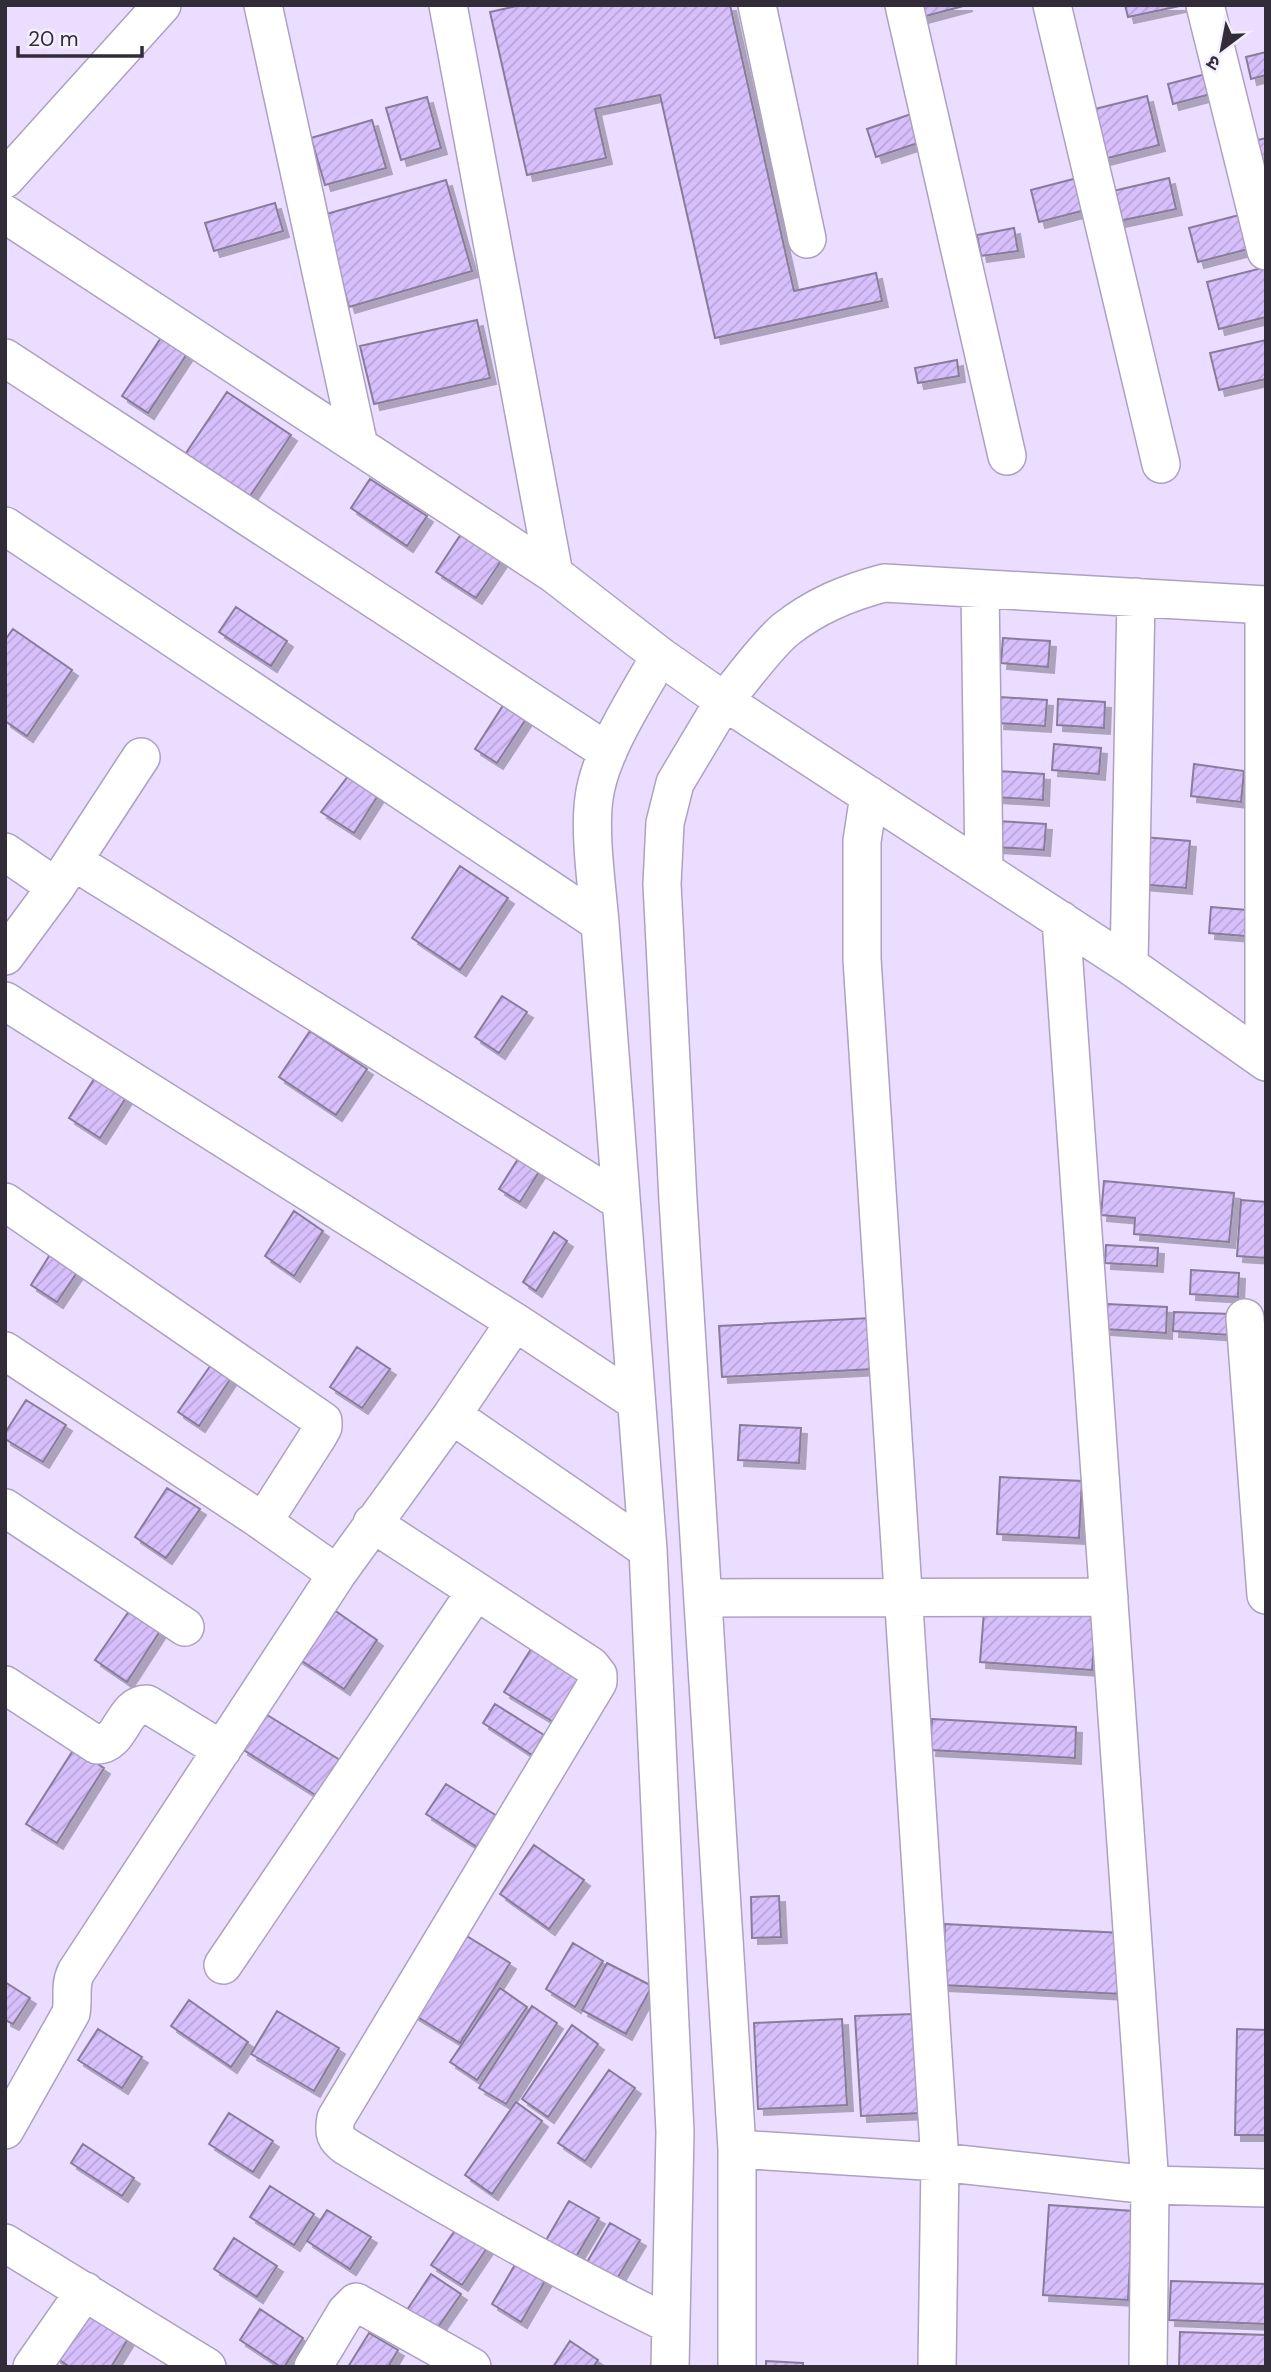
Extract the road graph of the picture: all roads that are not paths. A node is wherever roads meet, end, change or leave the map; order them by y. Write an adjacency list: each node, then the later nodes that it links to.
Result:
1 (162, 5): 8 (street)
2 (263, 5): 13 (street)
3 (448, 5): 17 (street)
4 (757, 5): 10 (street)
5 (904, 5): 14 (street)
6 (1052, 5): 15 (street)
7 (1205, 5): 11 (street)
8 (5, 179)
9 (5, 214): 13 (street)
10 (807, 239)
11 (1266, 251)
12 (5, 358): 22 (street)
13 (359, 446): 17 (street)
14 (1007, 456)
15 (1161, 464)
16 (5, 526): 29 (street)
17 (554, 574): 21 (street)
18 (980, 589): 19 (street); 21 (street); 26 (street)
19 (1136, 597): 20 (street); 31 (street)
20 (1265, 605): 33 (street)
21 (694, 680): 22 (street); 24 (street); 49 (street)
22 (608, 752): 29 (street)
23 (141, 757): 27 (street)
24 (869, 795): 26 (street); 50 (street)
25 (5, 852): 27 (street)
26 (984, 870): 28 (street)
27 (64, 874): 30 (street); 34 (street)
28 (1060, 920): 31 (street); 48 (street)
29 (600, 923): 34 (street)
30 (5, 956)
31 (1129, 965): 33 (street)
32 (5, 1002): 37 (street)
33 (1265, 1061)
34 (620, 1201): 39 (street)
35 (5, 1202): 42 (street)
36 (1245, 1318): 47 (street)
37 (515, 1322): 39 (street); 40 (street)
38 (5, 1351): 42 (street)
39 (635, 1401): 44 (street)
40 (452, 1415): 43 (street); 44 (street)
41 (5, 1508): 51 (street)
42 (262, 1522): 45 (street)
43 (372, 1523): 45 (street); 46 (street)
44 (648, 1550): 62 (street)
45 (337, 1574): 53 (street)
46 (476, 1591): 54 (street); 62 (street)
47 (1266, 1595)
48 (1109, 1597): 50 (street); 58 (street)
49 (703, 1598): 50 (street); 56 (street)
50 (902, 1598): 57 (street)
51 (185, 1627)
52 (5, 1685): 53 (street)
53 (222, 1750): 55 (street)
54 (223, 1965)
55 (5, 2130)
56 (737, 2149): 57 (street); 68 (street)
57 (940, 2162): 58 (street); 69 (street)
58 (1150, 2185): 59 (street); 70 (street)
59 (1266, 2188)
60 (5, 2243): 61 (street)
61 (85, 2291): 63 (street); 64 (street)
62 (669, 2324): 67 (street)
63 (32, 2367)
64 (207, 2367)
65 (313, 2367): 66 (street)
66 (472, 2367)
67 (670, 2367)
68 (737, 2367)
69 (937, 2367)
70 (1148, 2367)

